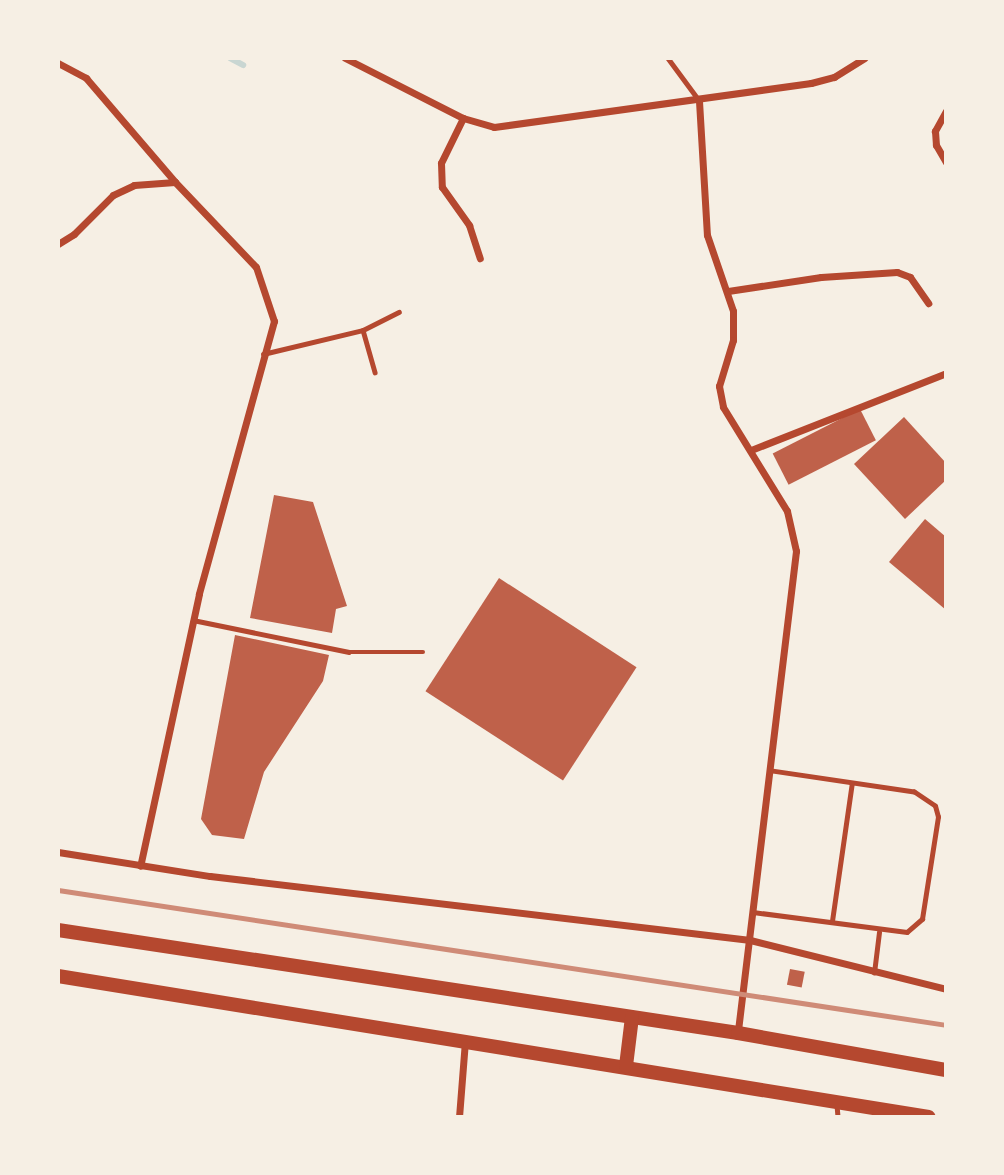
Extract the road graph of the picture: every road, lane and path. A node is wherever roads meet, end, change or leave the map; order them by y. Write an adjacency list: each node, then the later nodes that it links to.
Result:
1 (345, 58): 7 (street)
2 (668, 58): 5 (lane)
3 (864, 58): 5 (street)
4 (58, 63): 9 (street)
5 (699, 101): 7 (street); 12 (street)
6 (946, 111): 8 (street)
7 (463, 118): 11 (street)
8 (946, 162)
9 (175, 182): 10 (street); 16 (street)
10 (58, 244)
11 (480, 258)
12 (728, 291): 13 (street); 19 (street)
13 (928, 303)
14 (400, 312): 15 (lane)
15 (363, 330): 16 (lane); 17 (lane)
16 (262, 354): 20 (street)
17 (375, 372)
18 (946, 373): 19 (street)
19 (751, 450): 22 (street)
20 (193, 620): 21 (lane); 25 (street)
21 (423, 652)
22 (772, 771): 23 (lane); 26 (street)
23 (852, 783): 27 (lane); 29 (lane)
24 (58, 852): 25 (street)
25 (141, 866): 30 (street)
26 (753, 912): 27 (lane); 30 (street)
27 (832, 922): 29 (lane)
28 (58, 930): 34 (highway)
29 (879, 932): 31 (lane)
30 (750, 940): 31 (street); 35 (street)
31 (874, 974): 33 (street)
32 (58, 976): 36 (highway)
33 (946, 989)
34 (632, 1017): 35 (highway); 37 (highway)
35 (738, 1033): 38 (highway)
36 (466, 1039): 37 (highway); 40 (street)
37 (626, 1066): 39 (highway)
38 (946, 1070)
39 (836, 1101): 41 (lane); 42 (highway)
40 (459, 1117)
41 (838, 1117)
42 (929, 1117)

